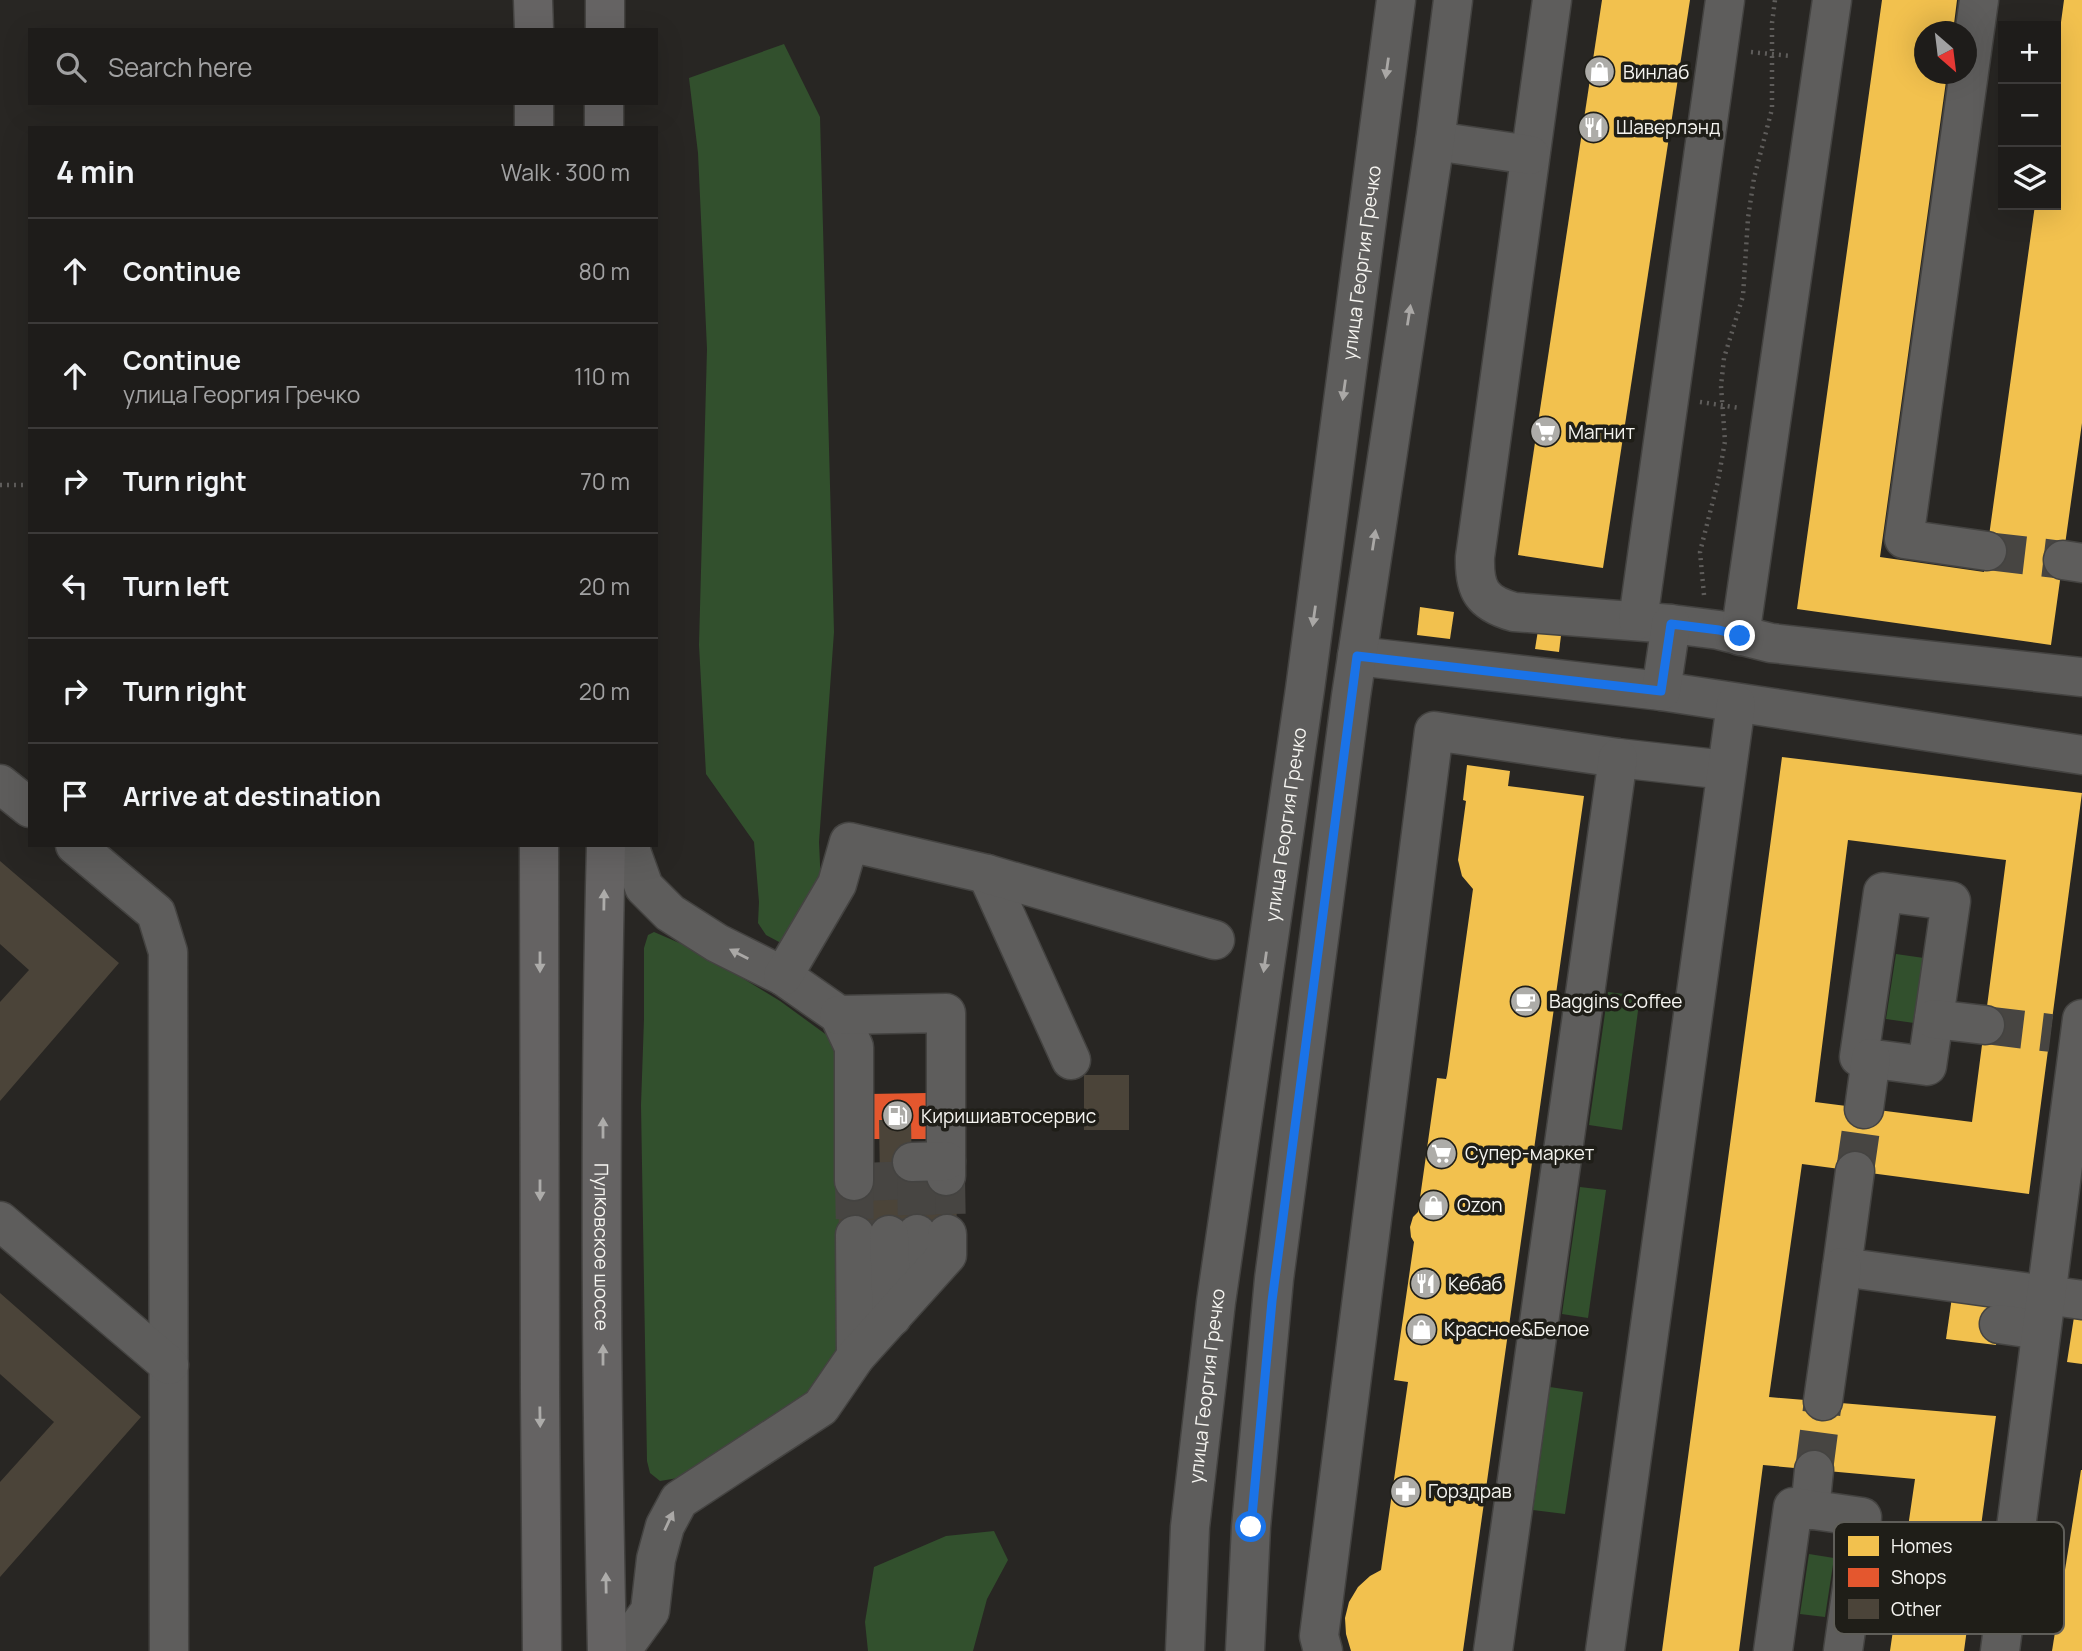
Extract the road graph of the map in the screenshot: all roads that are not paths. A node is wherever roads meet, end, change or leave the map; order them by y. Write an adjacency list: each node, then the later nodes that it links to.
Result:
1 (533, 0): 9 (highway)
2 (605, 0): 10 (highway)
3 (1396, 0): 63 (street, улица Георгия Гречко, one-way to 63)
4 (1453, 0): 15 (street)
5 (1552, 0): 16 (street)
6 (1725, 0): 18 (street)
7 (1832, 0): 19 (street)
8 (1979, 0): 17 (street)
9 (534, 28)
10 (605, 28)
11 (534, 105): 13 (highway)
12 (604, 105): 14 (highway)
13 (534, 126)
14 (604, 126)
15 (1435, 141): 16 (street); 20 (street, one-way to 15)
16 (1530, 155): 18 (street)
17 (1987, 551)
18 (1654, 622): 19 (street); 22 (street)
19 (1740, 636): 21 (street)
20 (1357, 656): 22 (street); 58 (street)
21 (2082, 677)
22 (1661, 691): 23 (street)
23 (1736, 704): 24 (street); 26 (street)
24 (2082, 755)
25 (1618, 758): 26 (street); 66 (street); 67 (street)
26 (1726, 770): 68 (street)
27 (0, 783): 28 (street)
28 (28, 806)
29 (77, 847): 52 (street)
30 (539, 847): 60 (highway, one-way to 60)
31 (606, 847): 61 (highway, Пулковское шоссе, one-way to 31)
32 (631, 847): 35 (street, one-way to 32)
33 (987, 874): 34 (street); 35 (street); 41 (street)
34 (1215, 940)
35 (783, 976): 36 (street)
36 (839, 1014): 36 (street)
37 (1934, 1019): 38 (street); 40 (street); 40 (street)
38 (1985, 1025)
39 (2071, 1029): 42 (street)
40 (1871, 1058): 43 (street)
41 (1071, 1060)
42 (2078, 1075): 49 (street)
43 (1864, 1108)
44 (1855, 1171): 47 (street)
45 (0, 1221): 52 (street)
46 (902, 1234): 48 (street); 48 (street); 51 (street)
47 (1842, 1267): 49 (street); 53 (street)
48 (892, 1317): 51 (street)
49 (2056, 1320): 50 (street); 57 (street)
50 (1999, 1324)
51 (856, 1356): 62 (street, one-way to 51)
52 (169, 1364): 59 (street)
53 (1823, 1401)
54 (1814, 1470): 55 (street)
55 (1810, 1510): 56 (street); 69 (street)
56 (1861, 1522)
57 (2022, 1522)
58 (1248, 1577): 64 (street); 65 (street)
59 (169, 1651)
60 (542, 1651)
61 (607, 1651)
62 (621, 1651)
63 (1185, 1651)
64 (1245, 1651)
65 (1261, 1651)
66 (1323, 1651)
67 (1493, 1651)
68 (1605, 1651)
69 (1773, 1651)

